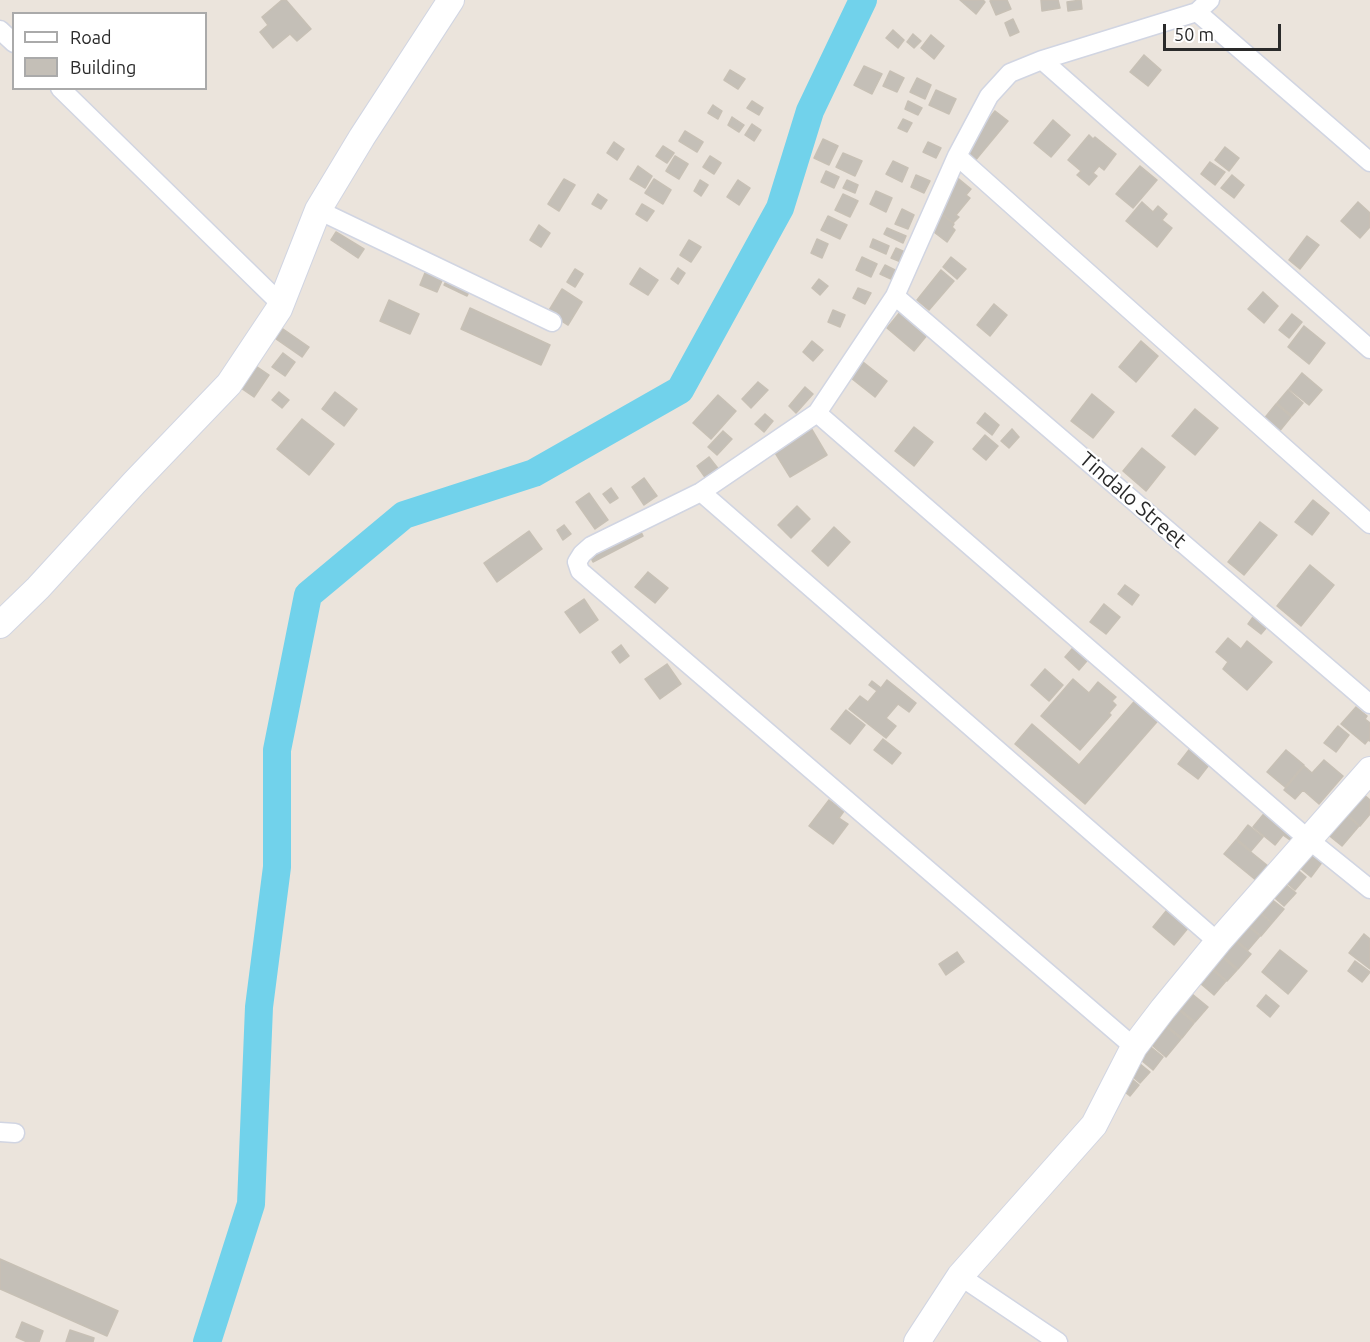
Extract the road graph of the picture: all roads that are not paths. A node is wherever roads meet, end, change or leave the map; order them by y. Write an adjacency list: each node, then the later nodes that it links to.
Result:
1 (451, 0): 9 (street)
2 (1204, 6): 5 (street); 8 (street)
3 (0, 30): 4 (street)
4 (12, 41)
5 (1042, 60): 7 (street); 13 (street)
6 (62, 90): 11 (street)
7 (957, 156): 10 (street); 16 (street)
8 (1370, 162)
9 (318, 210): 11 (street); 12 (street)
10 (895, 296): 14 (street); 18 (street, Tindalo Street)
11 (281, 304): 17 (street)
12 (552, 322)
13 (1370, 349)
14 (817, 413): 15 (street); 20 (street)
15 (701, 492): 22 (street); 23 (street)
16 (1370, 524)
17 (0, 625)
18 (1370, 704)
19 (1370, 770): 20 (street)
20 (1308, 839): 21 (street); 22 (street)
21 (1370, 889)
22 (1218, 942): 23 (street)
23 (1134, 1047): 24 (street)
24 (960, 1276): 25 (street); 26 (street)
25 (917, 1342)
26 (1059, 1342)

